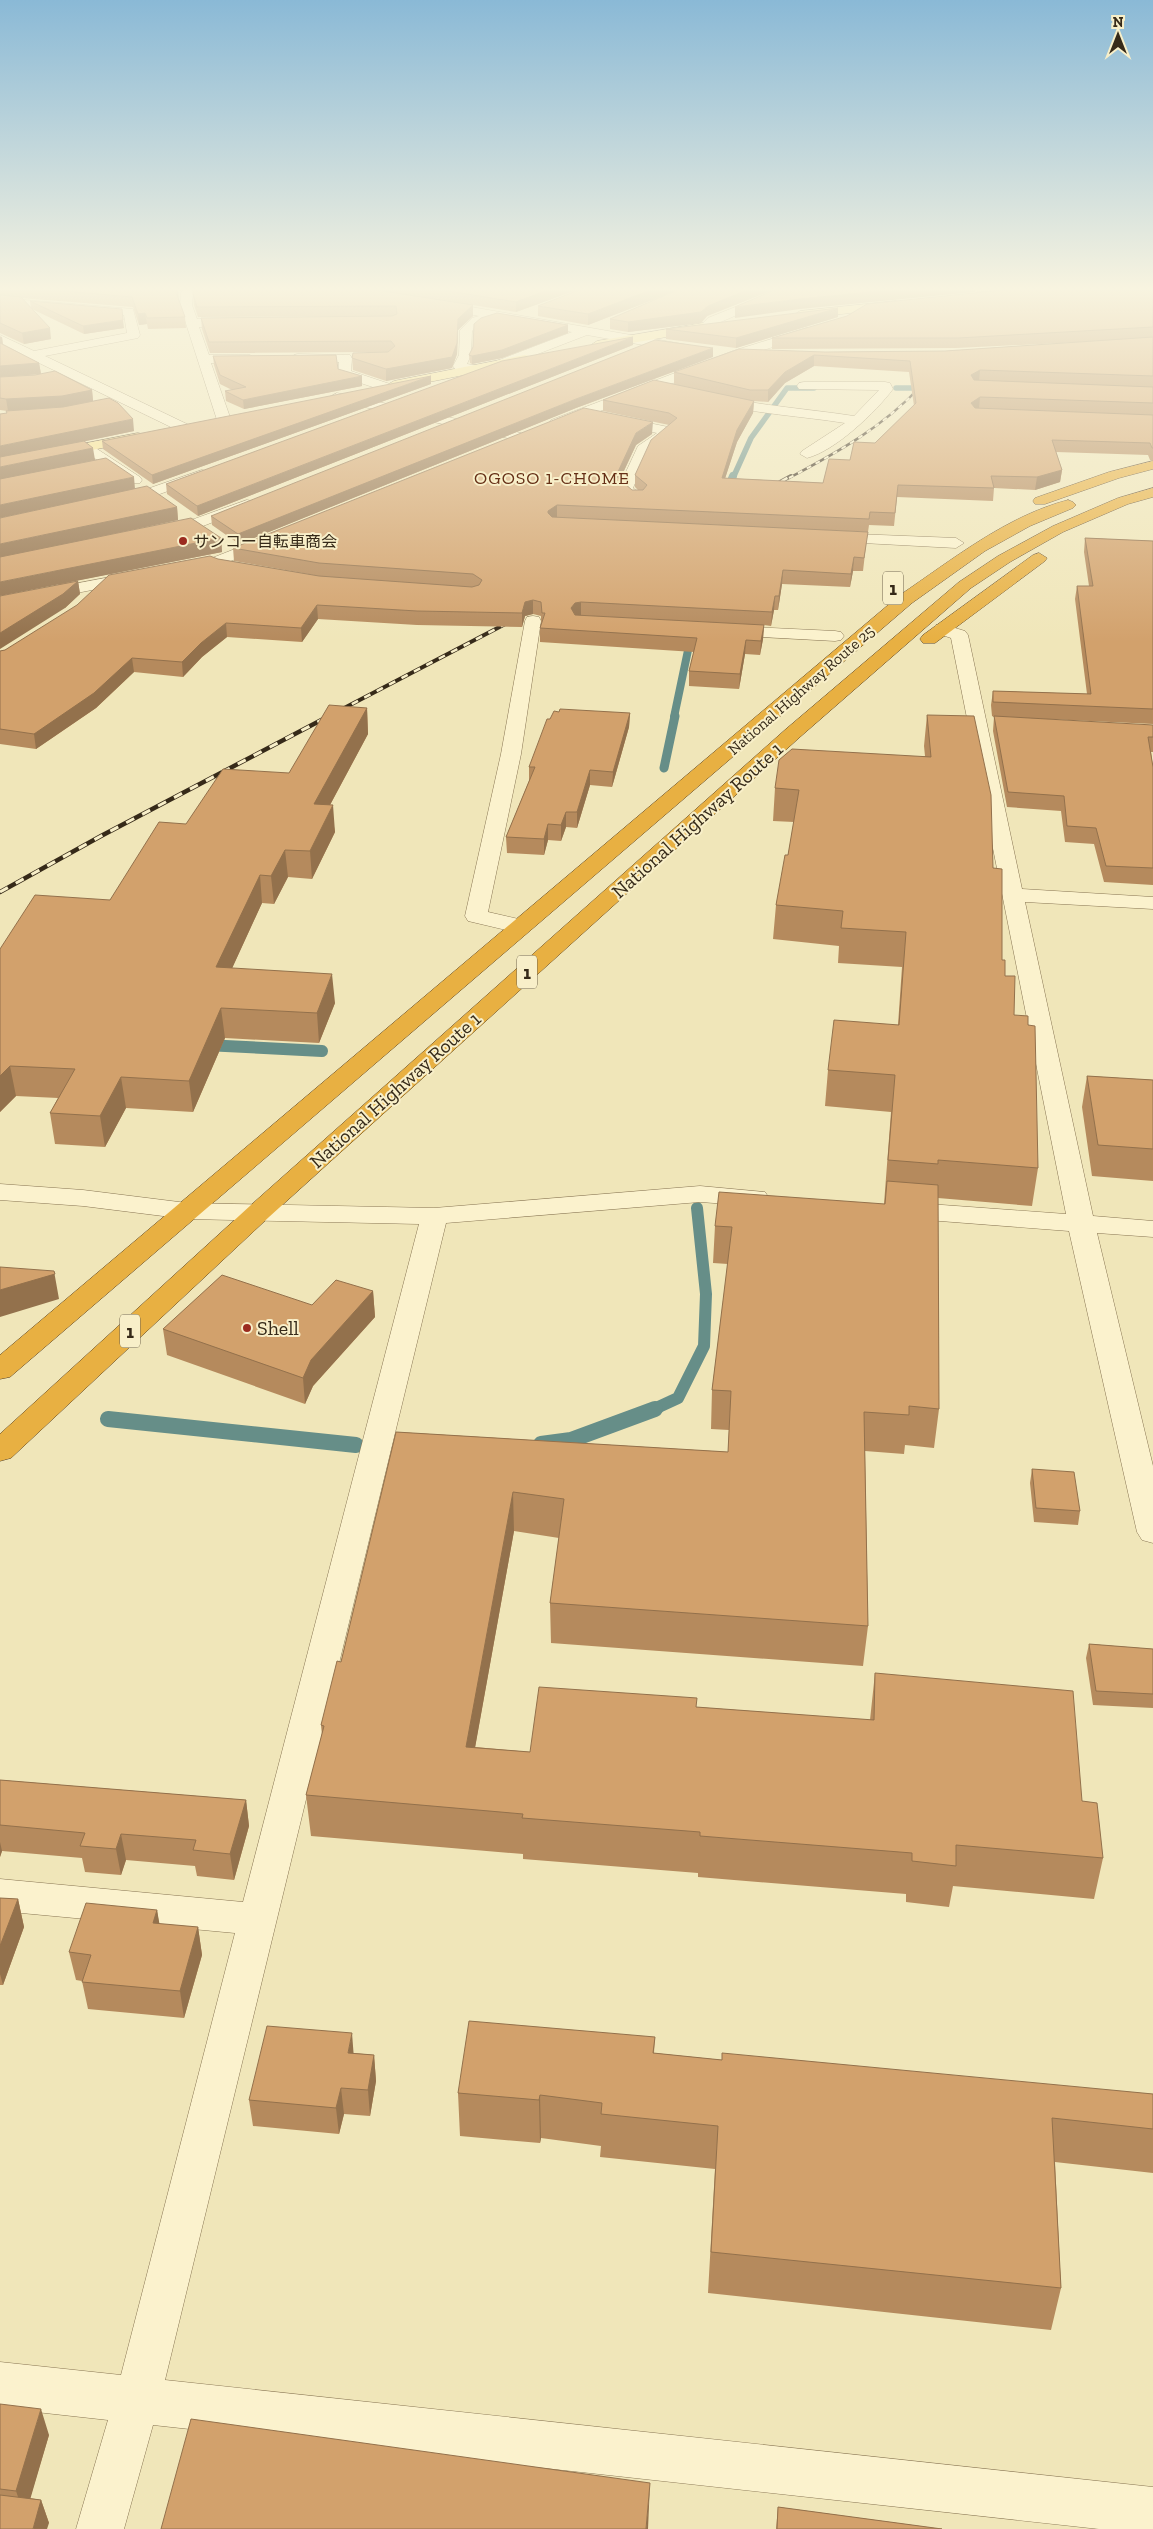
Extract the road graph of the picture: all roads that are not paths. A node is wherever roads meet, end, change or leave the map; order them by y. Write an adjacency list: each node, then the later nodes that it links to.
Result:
1 (137, 406): 14 (street)
2 (223, 406): 11 (street)
3 (378, 406): 7 (street)
4 (600, 406): 8 (street)
5 (745, 406): 12 (street)
6 (871, 406): 12 (street)
7 (383, 407): 10 (street); 13 (street)
8 (582, 413): 16 (street); 29 (street)
9 (472, 415): 13 (street)
10 (356, 417)
11 (229, 419): 14 (main road)
12 (855, 420): 19 (street)
13 (454, 422): 15 (street); 16 (street)
14 (184, 428): 17 (main road)
15 (426, 433)
16 (521, 437): 18 (street)
17 (88, 447): 20 (street); 21 (main road)
18 (495, 448)
19 (806, 454)
20 (112, 463): 23 (street); 26 (street)
21 (0, 464)
22 (1153, 465): 40 (highway)
23 (93, 467)
24 (216, 469): 26 (street)
25 (1153, 478): 56 (highway, National Highway Route 25 / 1)
26 (152, 492): 30 (street); 31 (street)
27 (1153, 492): 55 (highway, National Highway Route 25 / 1)
28 (262, 498): 34 (street)
29 (638, 498)
30 (167, 502)
31 (103, 504)
32 (1153, 504): 50 (highway)
33 (182, 513): 34 (street)
34 (198, 523): 35 (street); 36 (street)
35 (151, 533)
36 (211, 533)
37 (283, 535): 42 (street)
38 (811, 537): 40 (street)
39 (225, 543): 42 (street)
40 (956, 543): 41 (highway)
41 (932, 559)
42 (238, 561): 43 (street)
43 (168, 572)
44 (152, 574): 45 (street)
45 (104, 583): 46 (street); 47 (street)
46 (0, 603)
47 (85, 603)
48 (533, 621): 59 (street)
49 (850, 623): 52 (highway)
50 (942, 629): 53 (highway); 57 (street)
51 (708, 630): 52 (street)
52 (835, 636): 56 (highway)
53 (919, 647)
54 (896, 666): 55 (highway)
55 (793, 733): 64 (highway, National Highway Route 1 / 1)
56 (690, 786): 59 (highway, National Highway Route 1 / 1)
57 (1013, 895): 58 (street); 66 (street)
58 (1153, 903)
59 (519, 926): 63 (highway, National Highway Route 1 / 1)
60 (0, 1192): 63 (street)
61 (778, 1200): 65 (street)
62 (876, 1208): 66 (street)
63 (187, 1211): 64 (street); 68 (highway, National Highway Route 1 / 1)
64 (260, 1211): 65 (street); 69 (highway, National Highway Route 1 / 1)
65 (434, 1216): 72 (street)
66 (1081, 1224): 67 (street); 70 (street)
67 (1153, 1229)
68 (0, 1370)
69 (0, 1451)
70 (1153, 1532)
71 (0, 1895): 72 (street)
72 (257, 1919): 74 (street)
73 (0, 2385): 74 (street)
74 (136, 2401): 75 (street); 76 (street)
75 (1153, 2510)
76 (100, 2529)

